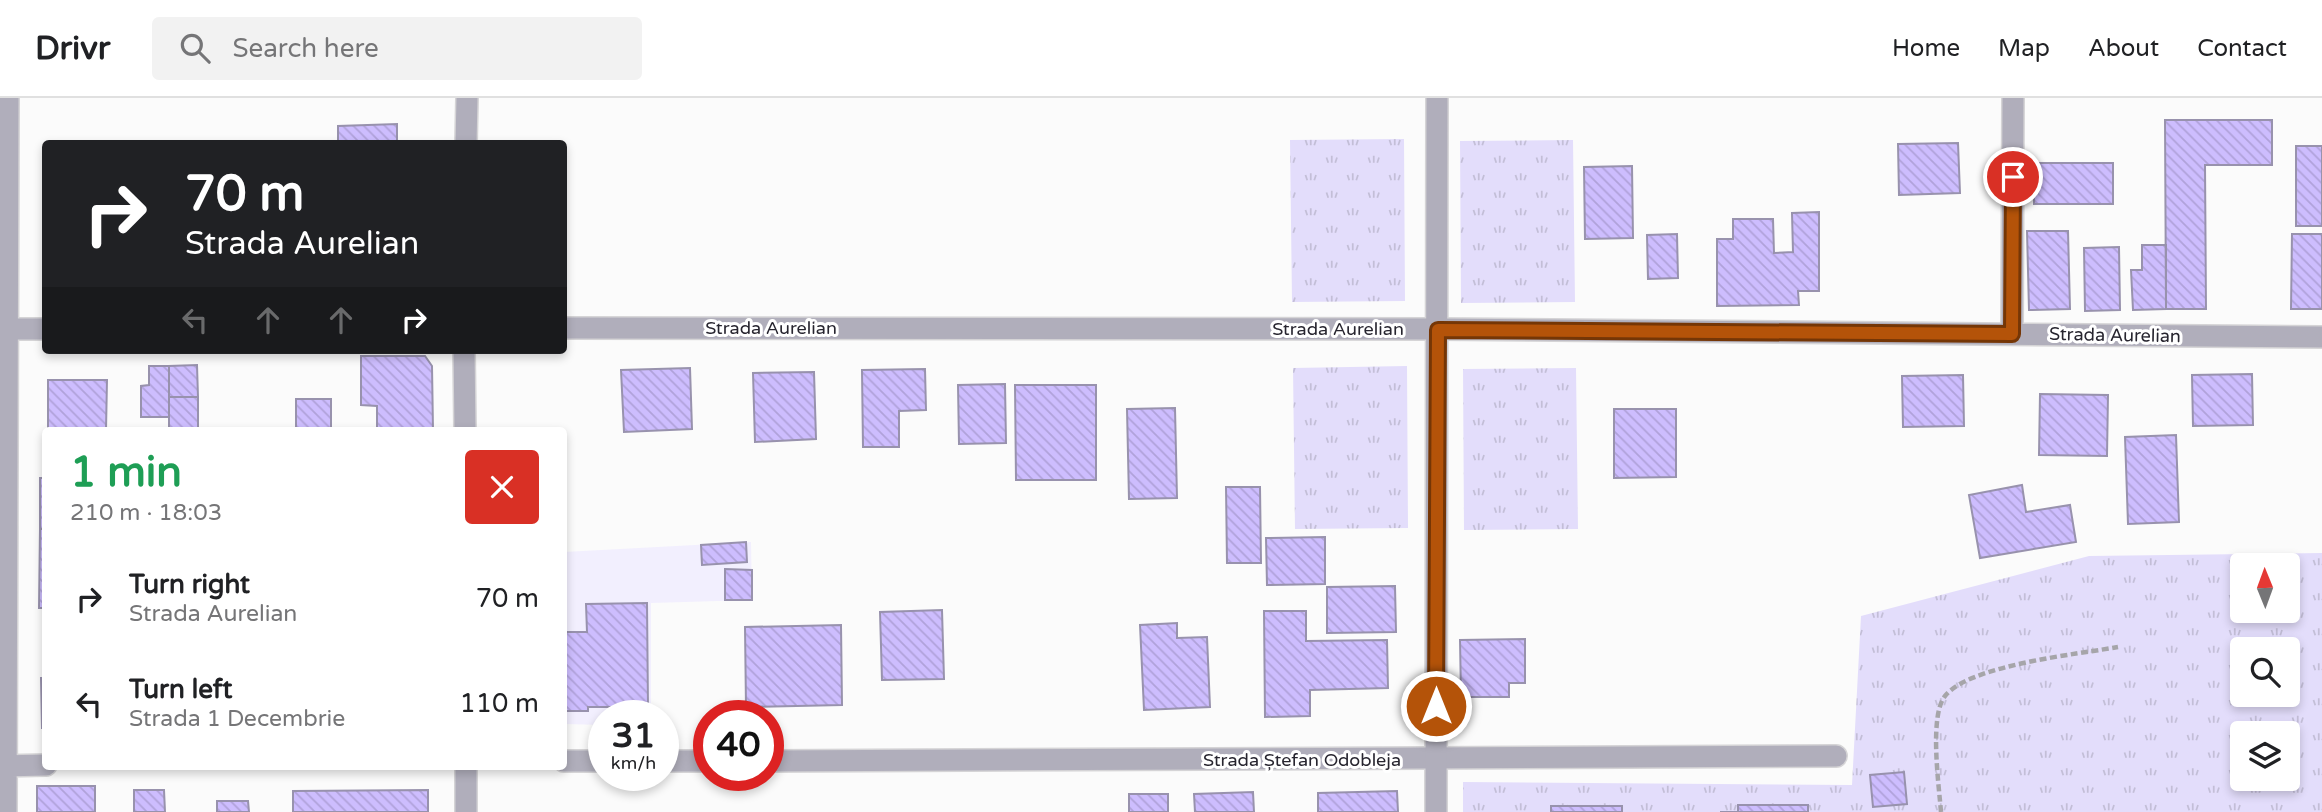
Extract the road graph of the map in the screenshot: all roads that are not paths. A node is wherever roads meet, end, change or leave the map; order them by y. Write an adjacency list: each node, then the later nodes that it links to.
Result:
1 (8, 98): 7 (street)
2 (467, 98): 5 (street)
3 (1437, 98): 9 (street)
4 (2013, 98): 10 (street)
5 (466, 140)
6 (567, 328): 9 (street, Strada Aurelian)
7 (5, 329): 8 (street); 20 (street)
8 (42, 329)
9 (1438, 330): 10 (street, Strada Aurelian); 15 (street)
10 (2012, 334): 11 (street, Strada Aurelian)
11 (2322, 337)
12 (464, 354): 13 (street)
13 (465, 427)
14 (1836, 756): 15 (street, Strada Ștefan Odobleja)
15 (1436, 760): 18 (street, Strada Ștefan Odobleja); 24 (street)
16 (567, 761): 17 (street)
17 (588, 761)
18 (784, 761)
19 (42, 765): 20 (street)
20 (3, 766): 22 (street)
21 (466, 770): 23 (street)
22 (6, 812)
23 (466, 812)
24 (1436, 812)

